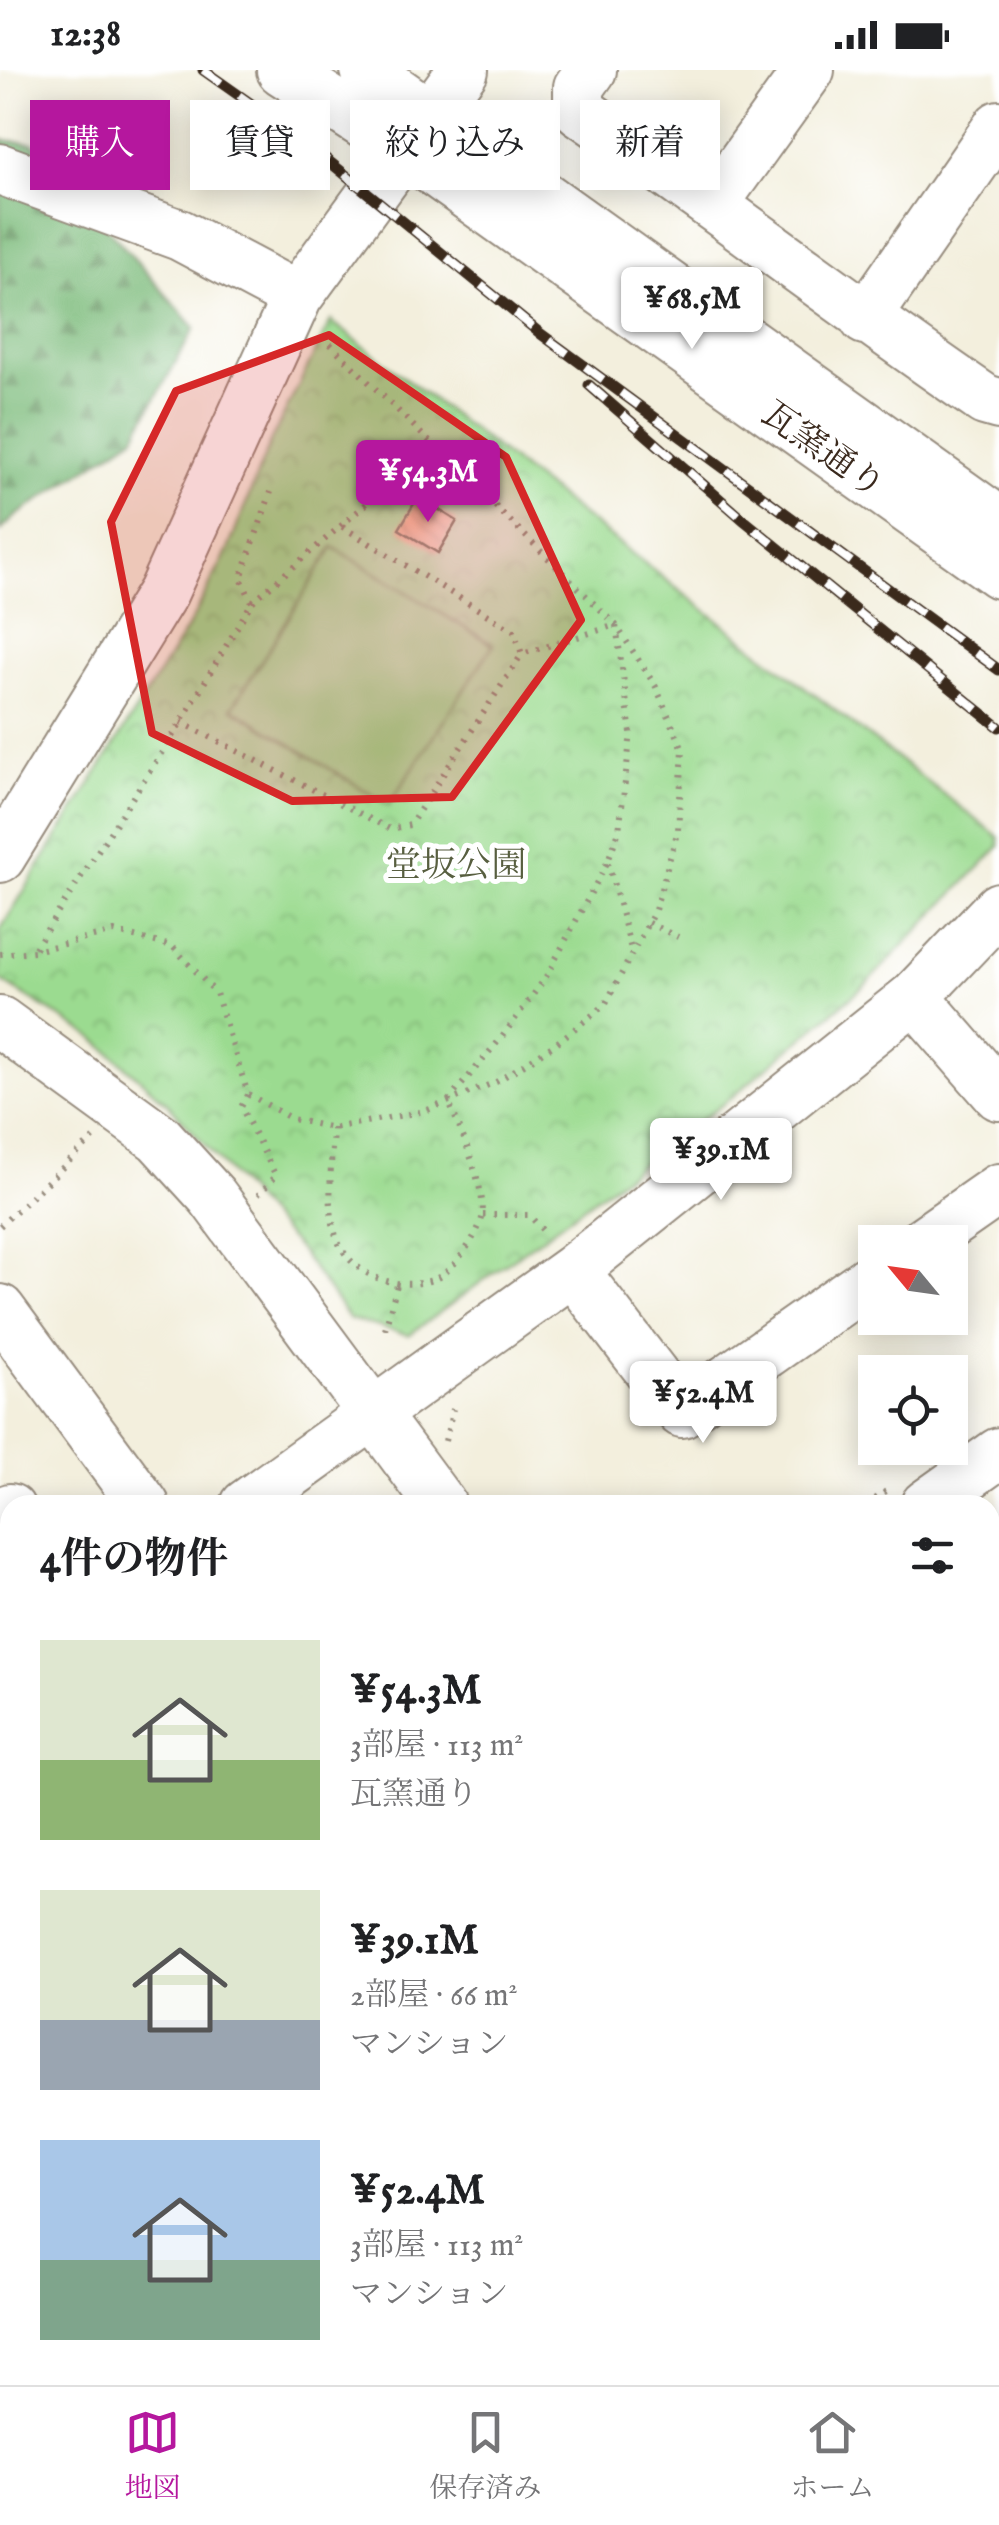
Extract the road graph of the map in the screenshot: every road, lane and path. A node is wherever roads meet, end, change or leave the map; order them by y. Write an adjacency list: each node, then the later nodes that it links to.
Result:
1 (282, 70): 8 (street)
2 (366, 70): 6 (street)
3 (463, 70): 7 (street)
4 (591, 70): 14 (street)
5 (809, 70): 14 (street)
6 (391, 100)
7 (442, 100)
8 (350, 102)
9 (999, 126): 16 (street)
10 (0, 169): 15 (street)
11 (385, 190): 15 (street)
12 (493, 190): 22 (street, 瓦窯通り)
13 (503, 190): 20 (street, 瓦窯通り)
14 (714, 204): 16 (street)
15 (310, 317): 18 (path); 27 (street)
16 (865, 319): 17 (street)
17 (999, 404)
18 (434, 446): 21 (path); 24 (path)
19 (271, 492): 23 (path)
20 (999, 522)
21 (341, 526): 23 (path); 25 (path)
22 (999, 573)
23 (252, 602): 26 (path)
24 (616, 625): 25 (path); 28 (path); 30 (path)
25 (522, 654): 26 (path)
26 (181, 722): 32 (path)
27 (0, 858)
28 (607, 862): 34 (path); 39 (path)
29 (999, 908): 35 (street)
30 (648, 924): 31 (path); 34 (path)
31 (678, 938)
32 (34, 950): 33 (path); 37 (path)
33 (0, 954)
34 (632, 954): 39 (path)
35 (914, 997): 38 (street); 47 (street)
36 (0, 1022): 40 (street)
37 (248, 1094): 41 (path); 43 (path)
38 (999, 1096)
39 (448, 1101): 41 (path); 44 (path)
40 (124, 1110): 46 (path); 53 (street)
41 (333, 1128): 48 (path)
42 (999, 1189): 45 (street)
43 (254, 1199)
44 (483, 1215): 47 (path); 48 (path)
45 (947, 1225)
46 (0, 1226)
47 (559, 1252): 49 (street); 53 (street)
48 (397, 1285): 51 (path)
49 (858, 1288)
50 (0, 1310): 56 (street)
51 (384, 1329)
52 (456, 1392): 54 (path)
53 (372, 1414): 57 (street); 58 (street)
54 (442, 1452)
55 (999, 1453): 59 (street)
56 (137, 1495)
57 (260, 1495)
58 (433, 1495)
59 (940, 1495)

